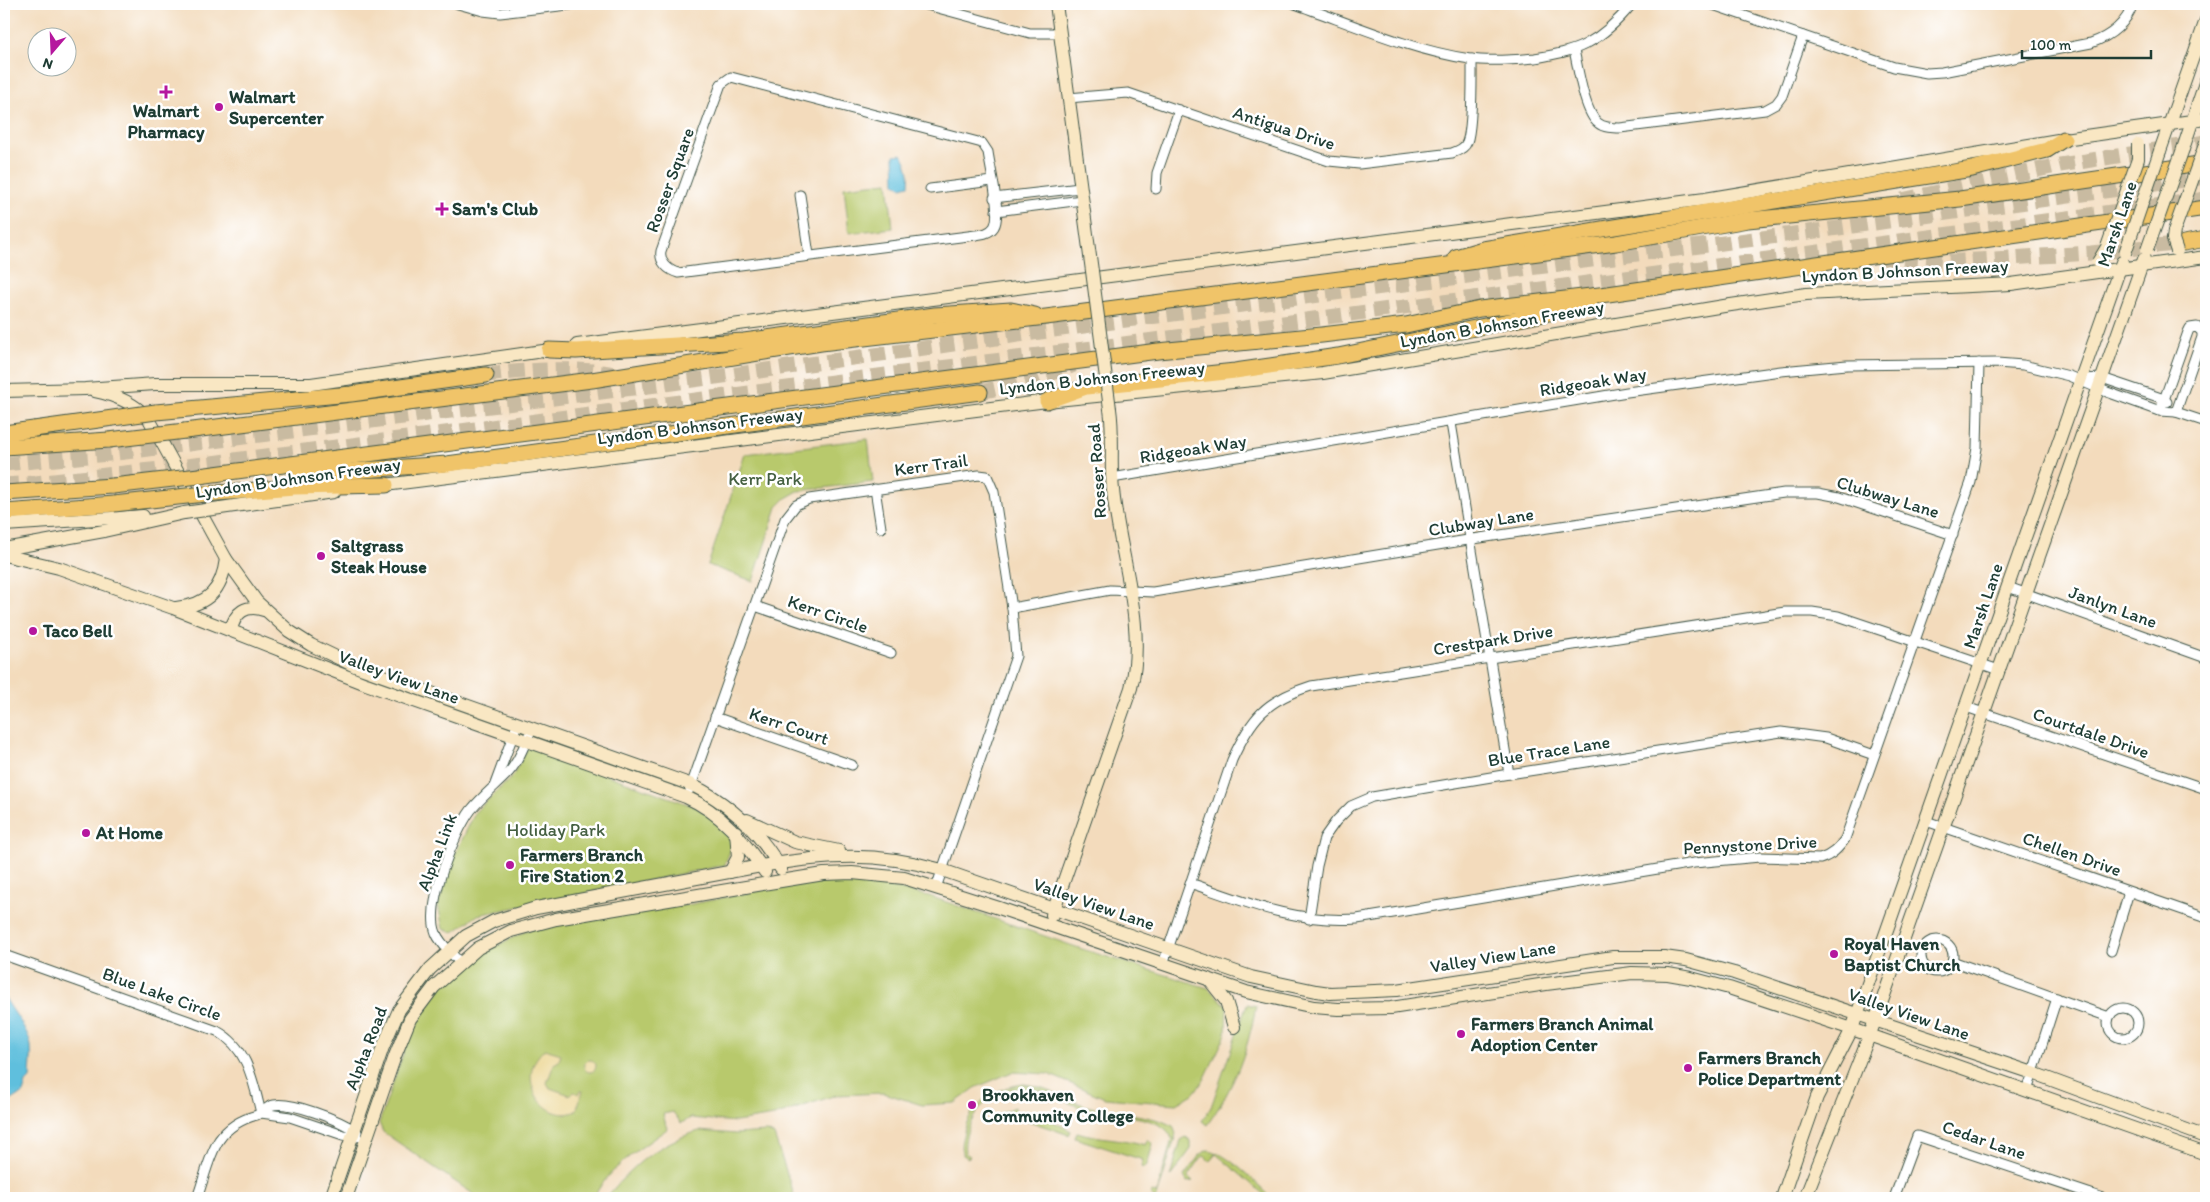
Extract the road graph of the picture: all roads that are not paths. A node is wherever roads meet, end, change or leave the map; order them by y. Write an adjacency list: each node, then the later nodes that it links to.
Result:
1 (458, 4): 2 (street)
2 (577, 4)
3 (923, 4): 10 (street)
4 (1056, 4): 10 (main road, Rosser Road)
5 (1295, 4): 13 (street)
6 (1632, 4): 12 (street)
7 (1710, 4): 11 (street)
8 (2133, 4): 11 (street)
9 (2206, 20): 19 (main road, Marsh Lane)
10 (1060, 33): 15 (main road, Rosser Road)
11 (1804, 36): 12 (street)
12 (1574, 50): 13 (street)
13 (1472, 60): 16 (street, Antigua Drive)
14 (2206, 80): 18 (main road, Marsh Lane)
15 (1068, 98): 16 (street, Antigua Drive); 27 (main road, Rosser Road)
16 (1180, 110): 26 (street)
17 (2206, 119): 18 (main road, Lyndon B Johnson Freeway)
18 (2192, 121): 19 (main road, Lyndon B Johnson Freeway); 37 (main road, Marsh Lane, bridge)
19 (2169, 124): 20 (main road, Lyndon B Johnson Freeway); 38 (main road, Marsh Lane, bridge)
20 (2122, 131): 21 (main road, Lyndon B Johnson Freeway); 40 (main road, bridge)
21 (2064, 138): 39 (highway); 43 (main road, Lyndon B Johnson Freeway)
22 (2206, 142): 33 (main road, bridge)
23 (2206, 162): 39 (highway)
24 (992, 181): 25 (street); 29 (street, Rosser Square); 34 (street, Rosser Square)
25 (930, 189)
26 (1156, 189)
27 (1081, 194): 29 (street); 31 (street); 60 (main road, Rosser Road, bridge)
28 (800, 195): 34 (street)
29 (994, 198): 31 (street, Rosser Square)
30 (2206, 208): 41 (highway, Lyndon B Johnson Freeway)
31 (996, 212): 34 (street, Rosser Square)
32 (2206, 239): 33 (highway)
33 (2180, 247): 36 (main road)
34 (809, 255)
35 (2206, 257): 36 (main road, Lyndon B Johnson Freeway)
36 (2189, 259): 37 (main road, Lyndon B Johnson Freeway)
37 (2142, 265): 38 (main road, Lyndon B Johnson Freeway); 47 (main road, Marsh Lane)
38 (2120, 268): 40 (main road, Lyndon B Johnson Freeway); 46 (main road, Marsh Lane)
39 (1414, 270): 42 (highway)
40 (2085, 273): 52 (main road, Lyndon B Johnson Freeway)
41 (1608, 294): 52 (highway); 59 (highway, Lyndon B Johnson Freeway)
42 (1046, 317): 43 (highway); 58 (highway, bridge)
43 (550, 350): 48 (main road, Lyndon B Johnson Freeway)
44 (1979, 363): 46 (street, Ridgeoak Way); 56 (street, Ridgeoak Way); 71 (street, Pennystone Drive)
45 (486, 374): 57 (highway, bridge)
46 (2081, 380): 47 (street, Ridgeoak Way); 68 (main road, Marsh Lane)
47 (2100, 383): 51 (street, Ridgeoak Way); 53 (street, Ridgeoak Way); 70 (main road, Marsh Lane)
48 (85, 389): 49 (main road, Lyndon B Johnson Freeway); 64 (main road, Lyndon B Johnson Freeway)
49 (4, 391)
50 (980, 392): 59 (highway)
51 (2164, 399): 53 (street); 54 (street, Ridgeoak Way); 54 (street)
52 (1047, 401): 61 (main road, Lyndon B Johnson Freeway)
53 (2160, 410): 54 (street, Ridgeoak Way)
54 (2176, 412): 55 (street, Ridgeoak Way)
55 (2206, 422)
56 (1451, 423): 60 (street, Ridgeoak Way); 72 (street)
57 (4, 433)
58 (4, 447)
59 (280, 466): 63 (highway, Lyndon B Johnson Freeway, bridge)
60 (1112, 478): 77 (main road, Rosser Road)
61 (386, 485): 64 (highway); 66 (main road, Lyndon B Johnson Freeway, bridge)
62 (875, 489): 69 (street); 79 (street, Kerr Trail); 81 (street, Kerr Trail)
63 (4, 493)
64 (202, 500): 65 (highway, bridge); 75 (main road, Valley View Lane)
65 (4, 512)
66 (184, 513): 67 (main road); 73 (main road, Lyndon B Johnson Freeway)
67 (4, 525)
68 (2030, 525): 70 (main road); 76 (main road, Marsh Lane)
69 (881, 528)
70 (2048, 531): 78 (main road, Marsh Lane)
71 (1953, 534): 72 (street, Clubway Lane); 84 (street, Pennystone Drive)
72 (1470, 540): 77 (street, Clubway Lane); 86 (street)
73 (4, 549)
74 (4, 555): 80 (main road, Valley View Lane)
75 (226, 559): 80 (main road); 82 (main road, Valley View Lane)
76 (2008, 587): 78 (street, Janlyn Lane); 88 (main road, Marsh Lane)
77 (1130, 591): 81 (street, Clubway Lane); 119 (main road, Rosser Road)
78 (2026, 592): 87 (street, Janlyn Lane); 90 (main road, Marsh Lane)
79 (755, 606): 85 (street, Kerr Circle); 93 (street, Kerr Trail)
80 (173, 608): 83 (main road, Valley View Lane)
81 (1012, 608): 112 (street, Kerr Trail)
82 (264, 610): 83 (main road); 89 (main road, Valley View Lane)
83 (231, 630): 89 (main road, Valley View Lane)
84 (1915, 642): 86 (street, Crestpark Drive); 88 (street, Crestpark Drive); 96 (street, Pennystone Drive)
85 (891, 653)
86 (1490, 656): 100 (street); 116 (street, Crestpark Drive)
87 (2206, 658)
88 (1981, 664): 90 (street, Crestpark Drive); 91 (main road, Marsh Lane)
89 (344, 669): 94 (main road, Valley View Lane)
90 (1999, 670): 92 (main road, Marsh Lane)
91 (1966, 707): 92 (street, Courtdale Drive); 97 (main road, Marsh Lane)
92 (1983, 713): 99 (main road, Marsh Lane); 103 (street, Courtdale Drive)
93 (715, 717): 98 (street, Kerr Court); 102 (street, Kerr Trail)
94 (516, 729): 95 (main road, Valley View Lane); 101 (street, Alpha Link)
95 (529, 734): 101 (street, Alpha Link); 102 (main road, Valley View Lane); 104 (main road, Valley View Lane)
96 (1874, 755): 100 (street, Blue Trace Lane); 121 (street, Pennystone Drive)
97 (1946, 764): 99 (main road); 106 (main road, Marsh Lane)
98 (852, 765)
99 (1963, 770): 107 (main road, Marsh Lane)
100 (1509, 774): 121 (street, Blue Trace Lane)
101 (495, 784): 124 (street, Alpha Link)
102 (692, 785): 104 (street, Kerr Trail); 105 (main road, Valley View Lane)
103 (2206, 789)
104 (686, 797): 108 (main road, Valley View Lane)
105 (738, 815): 109 (main road); 110 (main road, Valley View Lane)
106 (1926, 821): 107 (street, Chellen Drive); 138 (main road, Marsh Lane)
107 (1943, 826): 118 (street, Chellen Drive); 140 (main road, Marsh Lane)
108 (736, 832): 111 (main road, Valley View Lane); 113 (main road)
109 (860, 856): 110 (main road, Valley View Lane); 112 (main road, Valley View Lane)
110 (777, 863): 111 (main road, Valley View Lane); 114 (main road, Valley View Lane)
111 (761, 866): 113 (main road, Alpha Road); 115 (main road, Valley View Lane)
112 (942, 870): 117 (street, Kerr Trail); 119 (main road, Valley View Lane)
113 (730, 872): 124 (main road, Alpha Road)
114 (787, 880): 115 (main road, Valley View Lane); 117 (main road, Valley View Lane)
115 (772, 882): 129 (main road, Alpha Road)
116 (1190, 883): 121 (street, Pennystone Drive); 123 (street, Crestpark Drive)
117 (936, 888): 122 (main road, Valley View Lane)
118 (2129, 892): 120 (street, Chellen Drive); 125 (street)
119 (1054, 908): 122 (main road, Rosser Road); 123 (main road, Valley View Lane)
120 (2206, 918)
121 (1309, 919)
122 (1048, 924): 130 (main road, Valley View Lane)
123 (1168, 948): 130 (street, Crestpark Drive); 133 (main road, Valley View Lane)
124 (449, 950): 129 (street, Alpha Link); 147 (main road, Alpha Road)
125 (2110, 951)
126 (4, 955): 146 (street, Blue Lake Circle)
127 (1644, 956): 131 (main road); 132 (main road, Valley View Lane); 133 (main road, Valley View Lane)
128 (1952, 961): 137 (street)
129 (460, 963): 149 (main road, Alpha Road)
130 (1164, 964): 134 (main road, Valley View Lane)
131 (1644, 973): 135 (main road, Valley View Lane); 136 (main road, Valley View Lane)
132 (1734, 973): 135 (main road); 138 (main road, Valley View Lane)
133 (1501, 974): 136 (main road)
134 (1209, 979): 136 (main road, Valley View Lane); 141 (main road)
135 (1729, 988): 142 (main road, Valley View Lane)
136 (1503, 991)
137 (2057, 998): 139 (street); 144 (street)
138 (1857, 1015): 140 (main road, Valley View Lane); 142 (main road, Marsh Lane)
139 (2109, 1017)
140 (1875, 1021): 143 (main road, Marsh Lane); 144 (main road, Valley View Lane)
141 (1234, 1027)
142 (1852, 1029): 143 (main road, Valley View Lane); 154 (main road, Marsh Lane)
143 (1869, 1035): 145 (main road, Valley View Lane); 155 (main road, Marsh Lane)
144 (2033, 1073): 145 (street); 148 (main road, Valley View Lane)
145 (2027, 1091): 150 (main road, Valley View Lane)
146 (261, 1113): 147 (street); 151 (street)
147 (354, 1133): 149 (street); 152 (main road, Alpha Road)
148 (2206, 1137)
149 (367, 1138): 153 (main road, Alpha Road)
150 (2206, 1154)
151 (197, 1198)
152 (331, 1198)
153 (346, 1198)
154 (1782, 1198)
155 (1805, 1198)
156 (1894, 1198): 157 (street, Cedar Lane)
157 (2103, 1198)

